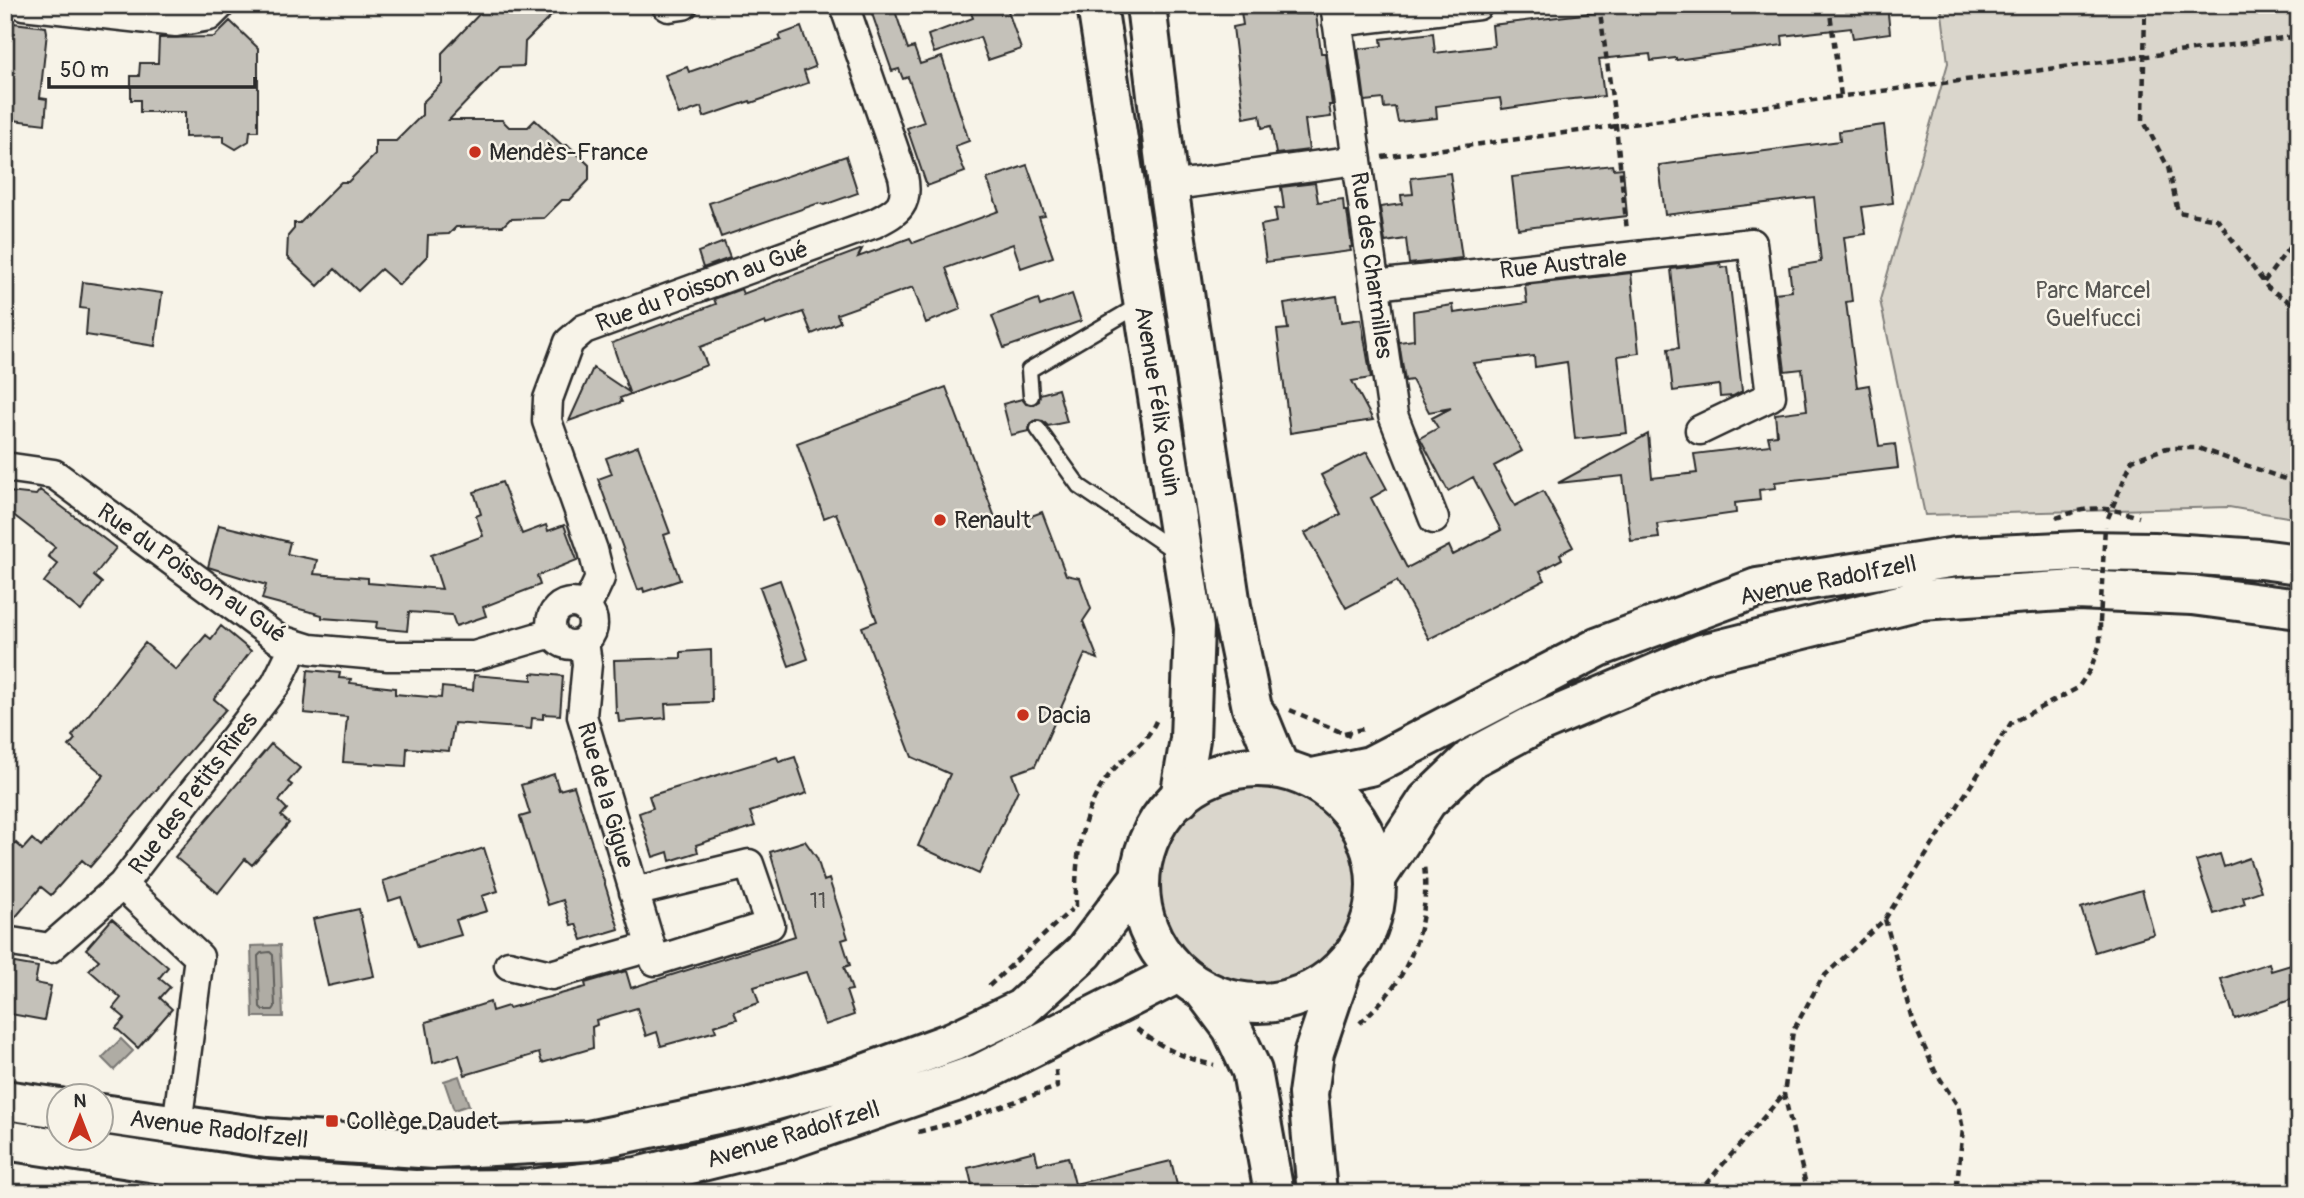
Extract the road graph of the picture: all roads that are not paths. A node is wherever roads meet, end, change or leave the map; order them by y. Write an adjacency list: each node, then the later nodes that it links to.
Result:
1 (23, 5): 2 (street)
2 (220, 5)
3 (666, 5): 4 (street)
4 (682, 5)
5 (844, 5): 21 (street, Rue du Poisson au Gué)
6 (1097, 5): 13 (main road, Avenue Félix Gouin)
7 (1146, 5): 11 (main road, Avenue Félix Gouin)
8 (1478, 5): 9 (street)
9 (1336, 14): 10 (street, Rue des Charmilles)
10 (1357, 160): 11 (street); 12 (street, Rue des Charmilles)
11 (1168, 186): 26 (main road, Avenue Félix Gouin)
12 (1375, 285): 16 (street, Rue Australe); 18 (street, Rue des Charmilles)
13 (1142, 304): 14 (lane); 19 (main road, Avenue Félix Gouin)
14 (1031, 396)
15 (1038, 429): 19 (lane)
16 (1700, 429)
17 (5, 467): 25 (street, Rue du Poisson au Gué)
18 (1434, 519)
19 (1182, 556): 27 (main road, Avenue Félix Gouin)
20 (2299, 564): 26 (main road, Avenue Radolfzell)
21 (586, 608): 23 (street); 24 (street)
22 (2299, 609): 28 (main road, Avenue Radolfzell)
23 (552, 633): 24 (street); 25 (street, Rue du Poisson au Gué)
24 (584, 641): 31 (street, Rue de la Gigue)
25 (295, 645): 30 (street, Rue des Petits Rires)
26 (1296, 773): 27 (main road); 28 (main road)
27 (1180, 798): 29 (main road)
28 (1377, 877): 35 (main road)
29 (1139, 880): 36 (main road); 40 (main road, Avenue Radolfzell)
30 (122, 885): 32 (street); 40 (street, Rue des Petits Rires)
31 (634, 892): 33 (street, Rue de la Gigue); 33 (street)
32 (5, 941)
33 (650, 947): 34 (street)
34 (509, 965)
35 (1342, 969): 36 (main road); 43 (main road)
36 (1192, 982): 41 (main road, Avenue Radolfzell); 42 (main road)
37 (5, 1100): 38 (main road)
38 (46, 1106)
39 (116, 1116): 40 (main road, Avenue Radolfzell)
40 (177, 1125)
41 (5, 1140)
42 (1274, 1193)
43 (1317, 1193)

